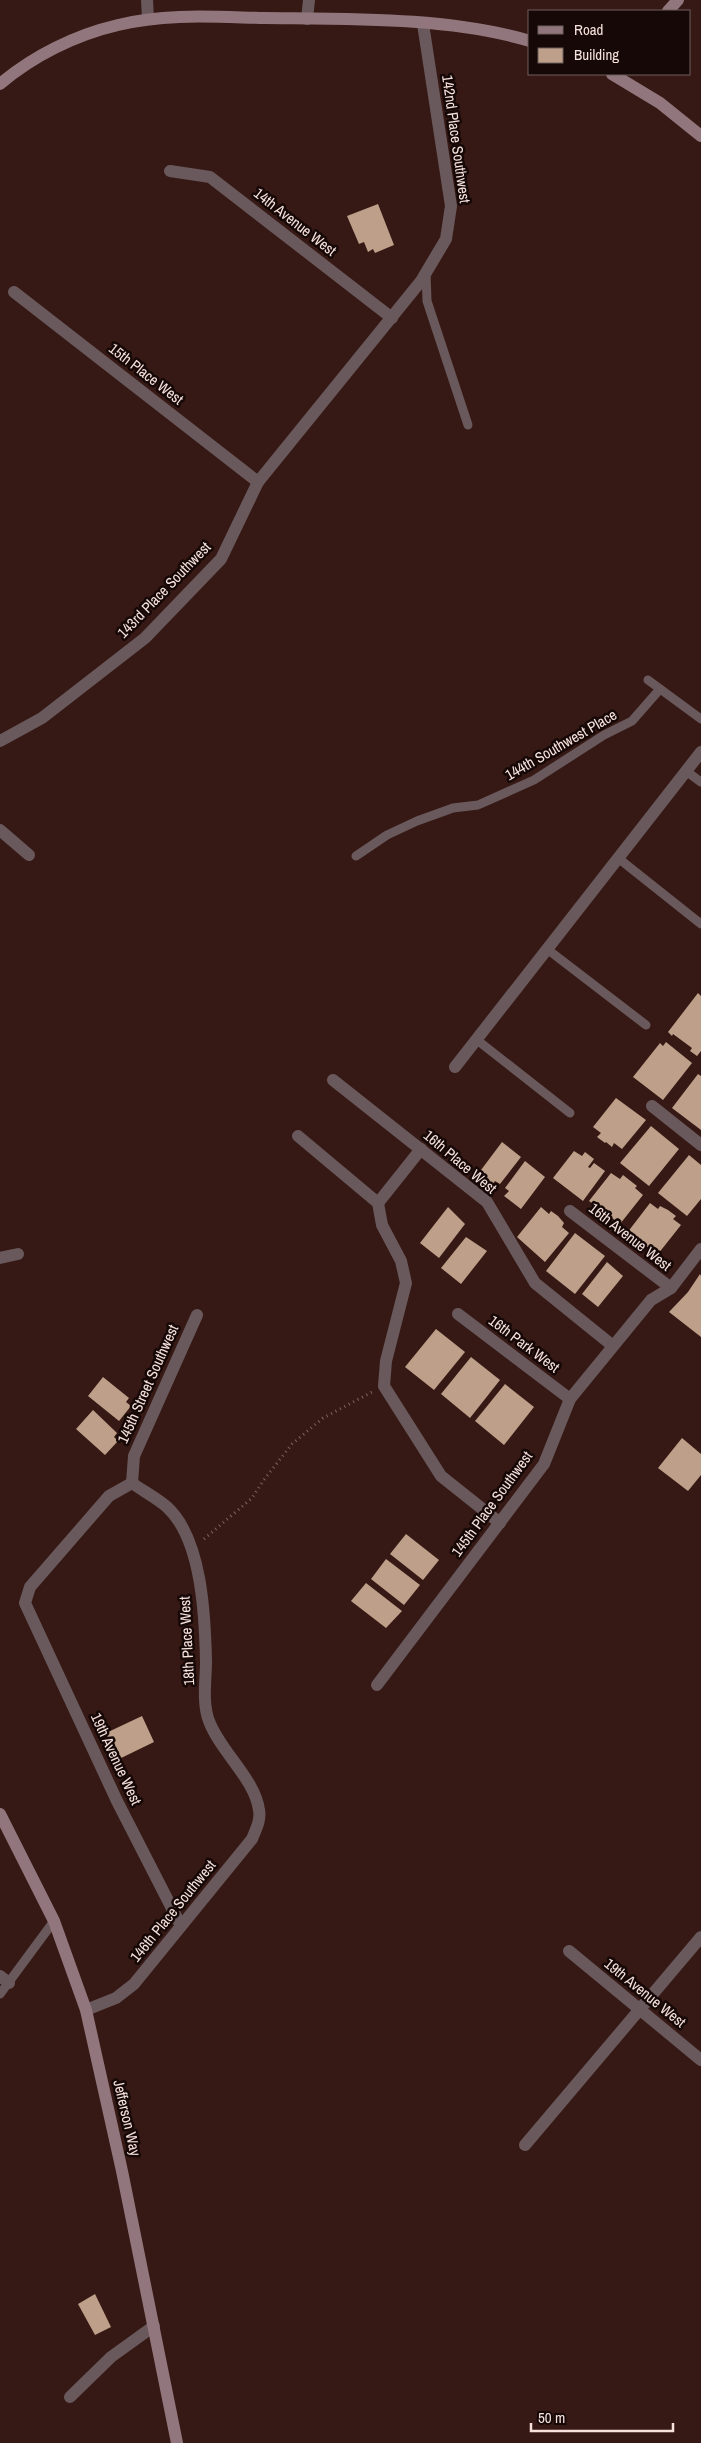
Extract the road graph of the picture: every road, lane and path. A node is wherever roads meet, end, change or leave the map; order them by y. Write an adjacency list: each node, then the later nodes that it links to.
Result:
1 (147, 0): 5 (street)
2 (310, 0): 6 (street)
3 (678, 0): 4 (street)
4 (669, 10)
5 (148, 19): 6 (street); 10 (street)
6 (307, 19): 7 (street)
7 (423, 24): 8 (street); 13 (street, 142nd Place Southwest)
8 (528, 41)
9 (616, 75): 11 (street)
10 (0, 84)
11 (701, 136)
12 (170, 171): 15 (street, 14th Avenue West)
13 (424, 276): 15 (street, 143rd Place Southwest); 16 (lane)
14 (14, 292): 17 (street, 15th Place West)
15 (392, 318): 17 (street, 143rd Place Southwest)
16 (468, 425)
17 (258, 482): 21 (street, 143rd Place Southwest)
18 (648, 680): 19 (lane)
19 (660, 689): 20 (lane); 27 (lane, 144th Southwest Place)
20 (701, 719)
21 (0, 740)
22 (701, 752): 23 (street)
23 (686, 771): 24 (lane); 28 (street)
24 (701, 782)
25 (0, 830): 26 (street)
26 (29, 855)
27 (356, 856)
28 (618, 858): 29 (lane); 30 (street)
29 (701, 924)
30 (547, 948): 31 (lane); 32 (street)
31 (646, 1025)
32 (476, 1040): 33 (street); 36 (lane)
33 (455, 1067)
34 (332, 1080): 39 (street, 16th Place West)
35 (652, 1106): 38 (street)
36 (570, 1113)
37 (298, 1136): 40 (street)
38 (701, 1145)
39 (420, 1149): 40 (street); 48 (street, 16th Place West)
40 (378, 1203): 49 (street)
41 (570, 1211): 45 (street, 16th Avenue West)
42 (701, 1249): 45 (street, 145th Place Southwest)
43 (18, 1254): 44 (street)
44 (0, 1258)
45 (671, 1288): 48 (street, 145th Place Southwest)
46 (458, 1314): 50 (street, 16th Park West)
47 (197, 1315): 51 (street, 145th Street Southwest)
48 (613, 1346): 50 (street, 145th Place Southwest)
49 (384, 1386): 52 (street); 53 (path)
50 (570, 1399): 52 (street, 145th Place Southwest)
51 (132, 1483): 53 (street, 18th Place West); 58 (street, 19th Avenue West)
52 (500, 1522): 54 (street, 145th Place Southwest)
53 (192, 1549): 55 (street, 18th Place West)
54 (376, 1685)
55 (259, 1809): 58 (street, 146th Place Southwest)
56 (0, 1814): 57 (street, Jefferson Way)
57 (54, 1921): 61 (lane); 63 (street, Jefferson Way)
58 (181, 1926): 63 (street, 146th Place Southwest)
59 (701, 1937): 64 (street)
60 (569, 1951): 64 (street, 19th Avenue West)
61 (5, 1980): 62 (lane)
62 (0, 1994)
63 (86, 2010): 67 (street, Jefferson Way)
64 (641, 2010): 65 (street, 19th Avenue West); 66 (street)
65 (701, 2060)
66 (525, 2144)
67 (154, 2326): 68 (street); 69 (street, Jefferson Way)
68 (70, 2397)
69 (178, 2443)

